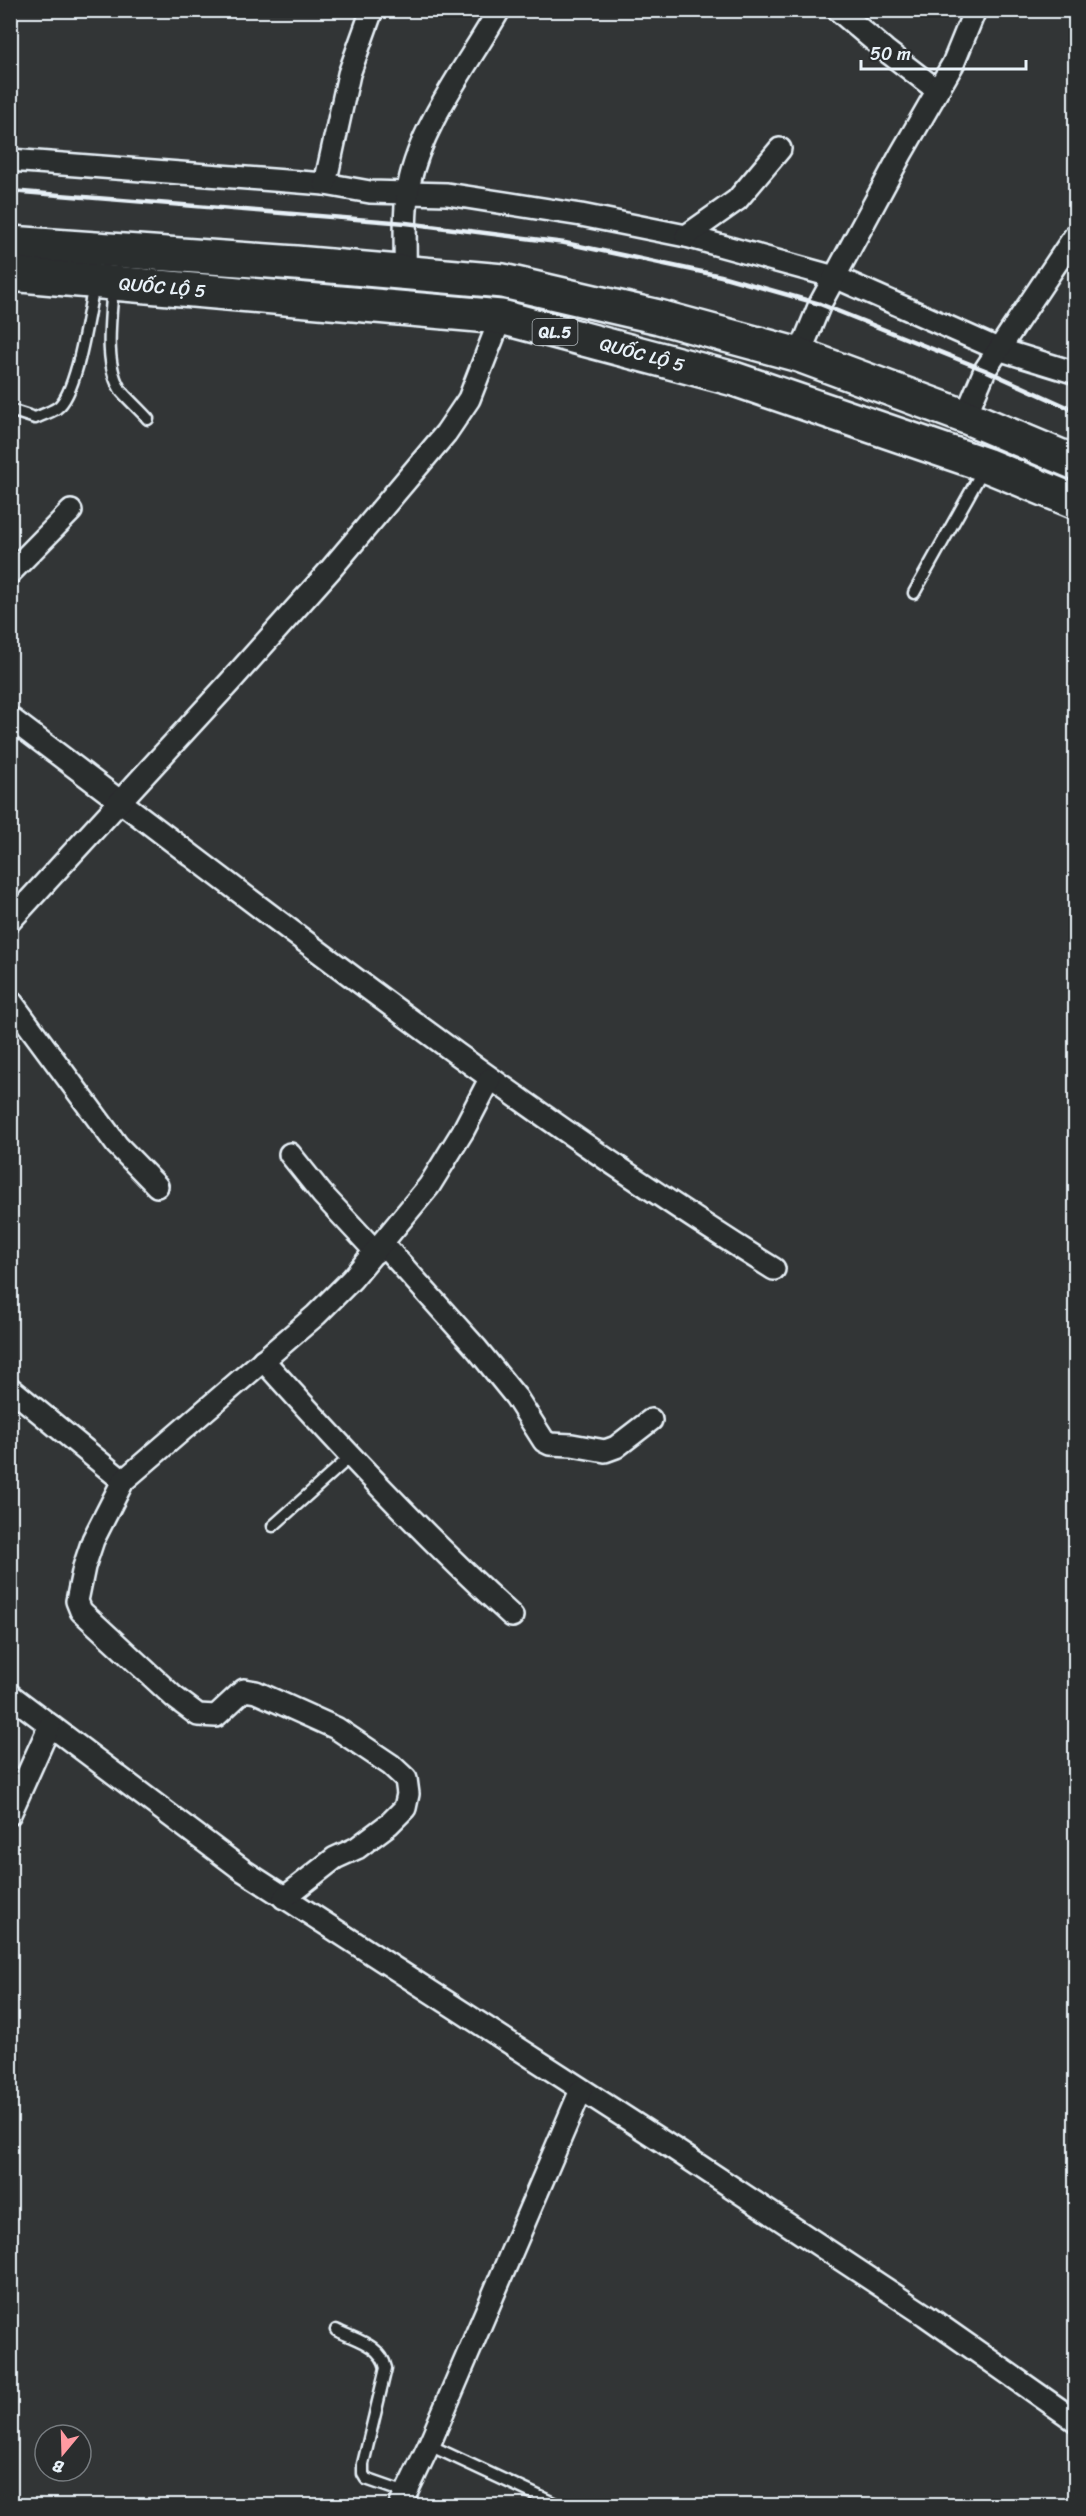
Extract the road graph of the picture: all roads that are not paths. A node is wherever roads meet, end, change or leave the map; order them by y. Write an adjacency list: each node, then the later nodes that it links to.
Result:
1 (372, 10): 8 (street)
2 (499, 10): 9 (street)
3 (838, 10): 5 (street)
4 (975, 10): 5 (street)
5 (937, 90): 15 (street)
6 (780, 149): 11 (street)
7 (10, 160): 8 (street)
8 (325, 184): 9 (street)
9 (408, 194): 11 (street); 13 (street)
10 (1076, 234): 18 (street)
11 (686, 236): 15 (street)
12 (10, 243): 13 (highway, QUỐC LỘ 5 / QL.5)
13 (405, 272): 19 (highway, QUỐC LỘ 5 / QL.5)
14 (10, 274): 16 (highway, QUỐC LỘ 5 / QL.5)
15 (836, 278): 18 (street); 19 (street)
16 (104, 282): 17 (highway, QUỐC LỘ 5 / QL.5); 21 (lane); 23 (lane)
17 (501, 317): 25 (highway, QUỐC LỘ 5 / QL.5); 31 (street)
18 (998, 348): 20 (street); 22 (street)
19 (799, 355): 22 (highway, QUỐC LỘ 5 / QL.5)
20 (1076, 373)
21 (10, 410)
22 (965, 417): 24 (highway, QUỐC LỘ 5 / QL.5)
23 (148, 419)
24 (1076, 463)
25 (986, 465): 26 (highway, QUỐC LỘ 5 / QL.5); 29 (lane)
26 (1076, 502)
27 (71, 512): 28 (street)
28 (10, 573)
29 (914, 593)
30 (10, 718): 31 (street)
31 (120, 802): 32 (street); 34 (street)
32 (10, 921)
33 (10, 1000): 36 (street)
34 (490, 1080): 37 (street); 38 (street)
35 (290, 1154): 37 (street)
36 (157, 1186)
37 (380, 1248): 39 (street); 41 (street)
38 (774, 1269)
39 (263, 1360): 42 (street); 43 (street)
40 (10, 1388): 43 (street)
41 (651, 1420)
42 (350, 1457): 44 (lane); 45 (street)
43 (123, 1481): 49 (street)
44 (273, 1526)
45 (512, 1616)
46 (10, 1695): 47 (street)
47 (50, 1725): 48 (street); 49 (street)
48 (10, 1814)
49 (284, 1898): 50 (street)
50 (581, 2090): 52 (street); 53 (street)
51 (336, 2330): 54 (lane)
52 (1076, 2421)
53 (429, 2445): 54 (street); 55 (lane)
54 (403, 2499)
55 (560, 2505)

